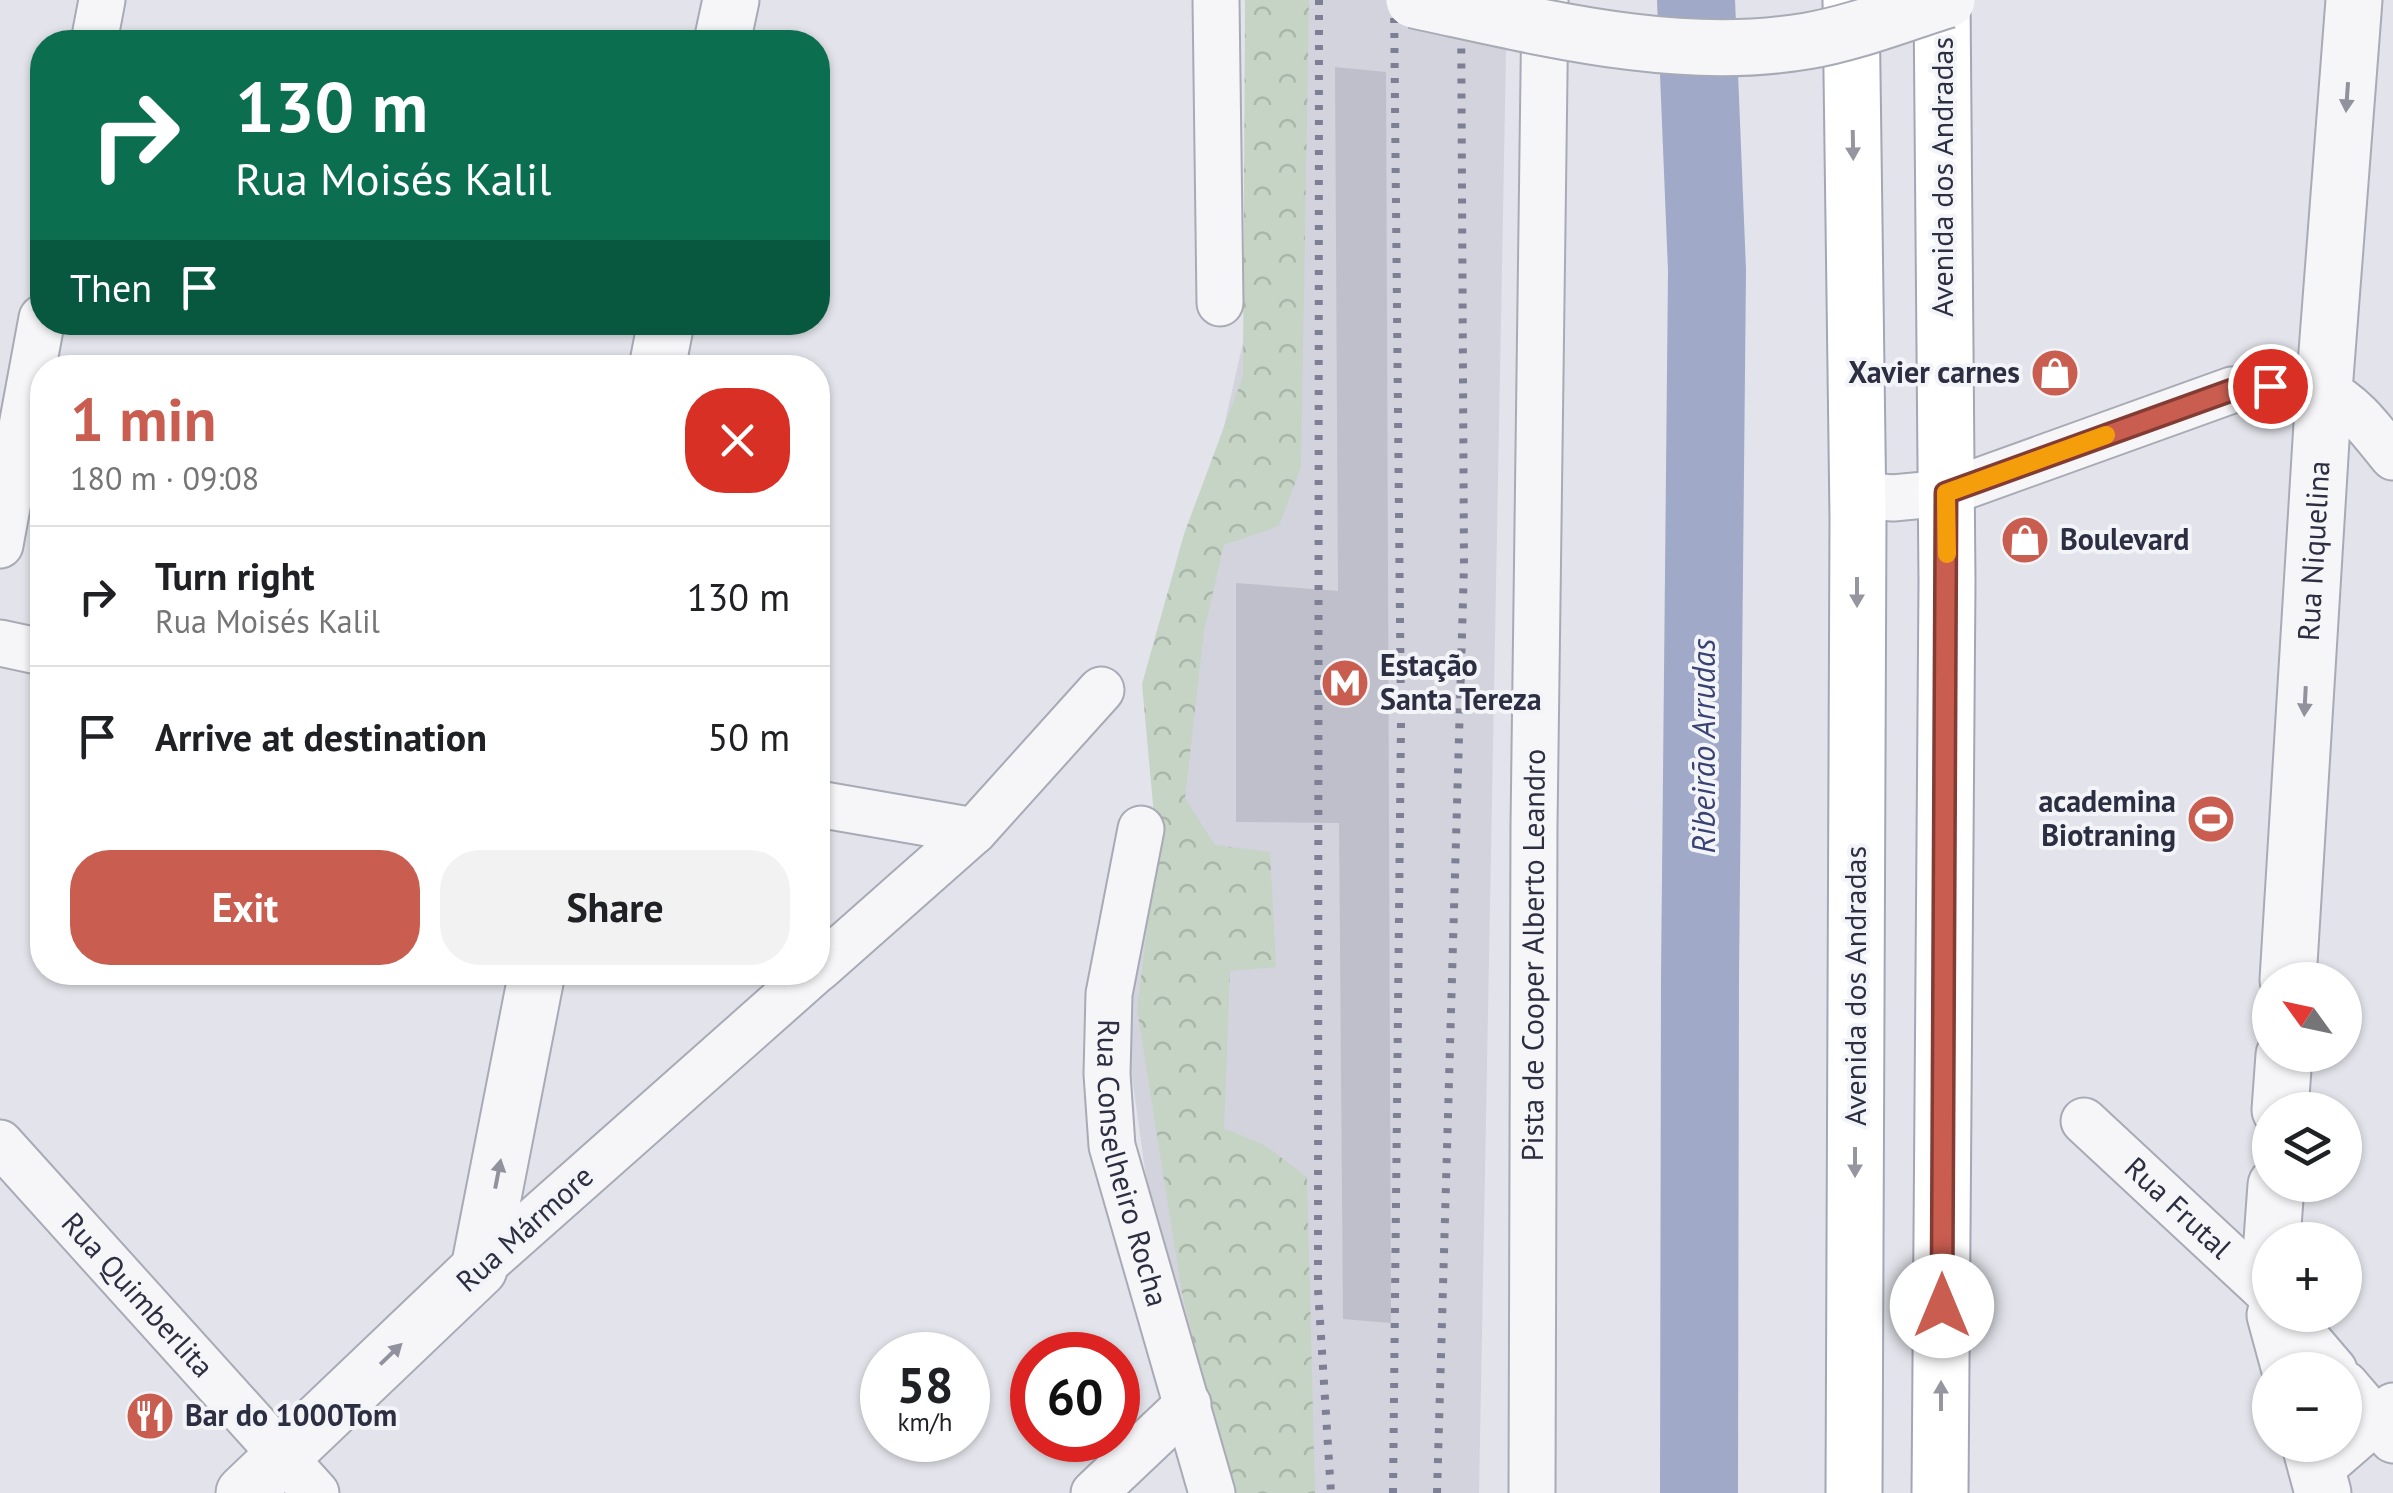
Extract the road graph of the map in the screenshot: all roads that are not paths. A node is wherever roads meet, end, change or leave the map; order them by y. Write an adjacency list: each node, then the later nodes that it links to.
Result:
1 (102, 0): 9 (street)
2 (731, 0): 10 (street)
3 (1216, 0): 11 (street)
4 (1414, 0): 7 (street, bridge)
5 (1545, 0): 42 (street, Pista de Cooper Alberto Leandro)
6 (1851, 0): 16 (main road, Avenida dos Andradas, one-way to 16)
7 (1945, 0): 15 (main road, Avenida dos Andradas)
8 (2354, 0): 13 (street, Rua Niquelina, one-way to 13)
9 (96, 30)
10 (725, 30)
11 (1220, 303)
12 (30, 383): 17 (street)
13 (2324, 390): 14 (street); 15 (street); 25 (street, Rua Niquelina, one-way to 25)
14 (2393, 458)
15 (1946, 493): 16 (street); 44 (main road, Avenida dos Andradas, one-way to 15)
16 (1858, 495): 43 (main road, Avenida dos Andradas, one-way to 43)
17 (0, 545)
18 (0, 644): 19 (street)
19 (30, 650)
20 (1100, 690): 23 (street, Rua Mármore)
21 (830, 806): 23 (street)
22 (1141, 830): 35 (street, Rua Conselheiro Rocha)
23 (974, 831): 24 (street, Rua Mármore)
24 (830, 959)
25 (2289, 962)
26 (534, 985): 30 (street, one-way to 26)
27 (800, 985): 30 (street, Rua Mármore)
28 (2084, 1121): 31 (street, Rua Frutal)
29 (0, 1143): 38 (street, Rua Quimberlita)
30 (479, 1269): 38 (street, Rua Mármore, one-way to 30)
31 (2252, 1278)
32 (2302, 1332): 33 (street)
33 (2319, 1352)
34 (2362, 1399): 36 (street)
35 (1188, 1404): 40 (street); 41 (street, Rua Conselheiro Rocha)
36 (2388, 1422): 37 (street)
37 (2317, 1470)
38 (300, 1474): 39 (street, Rua Mármore)
39 (244, 1493)
40 (1094, 1493)
41 (1212, 1493)
42 (1532, 1493)
43 (1854, 1493)
44 (1940, 1493)

